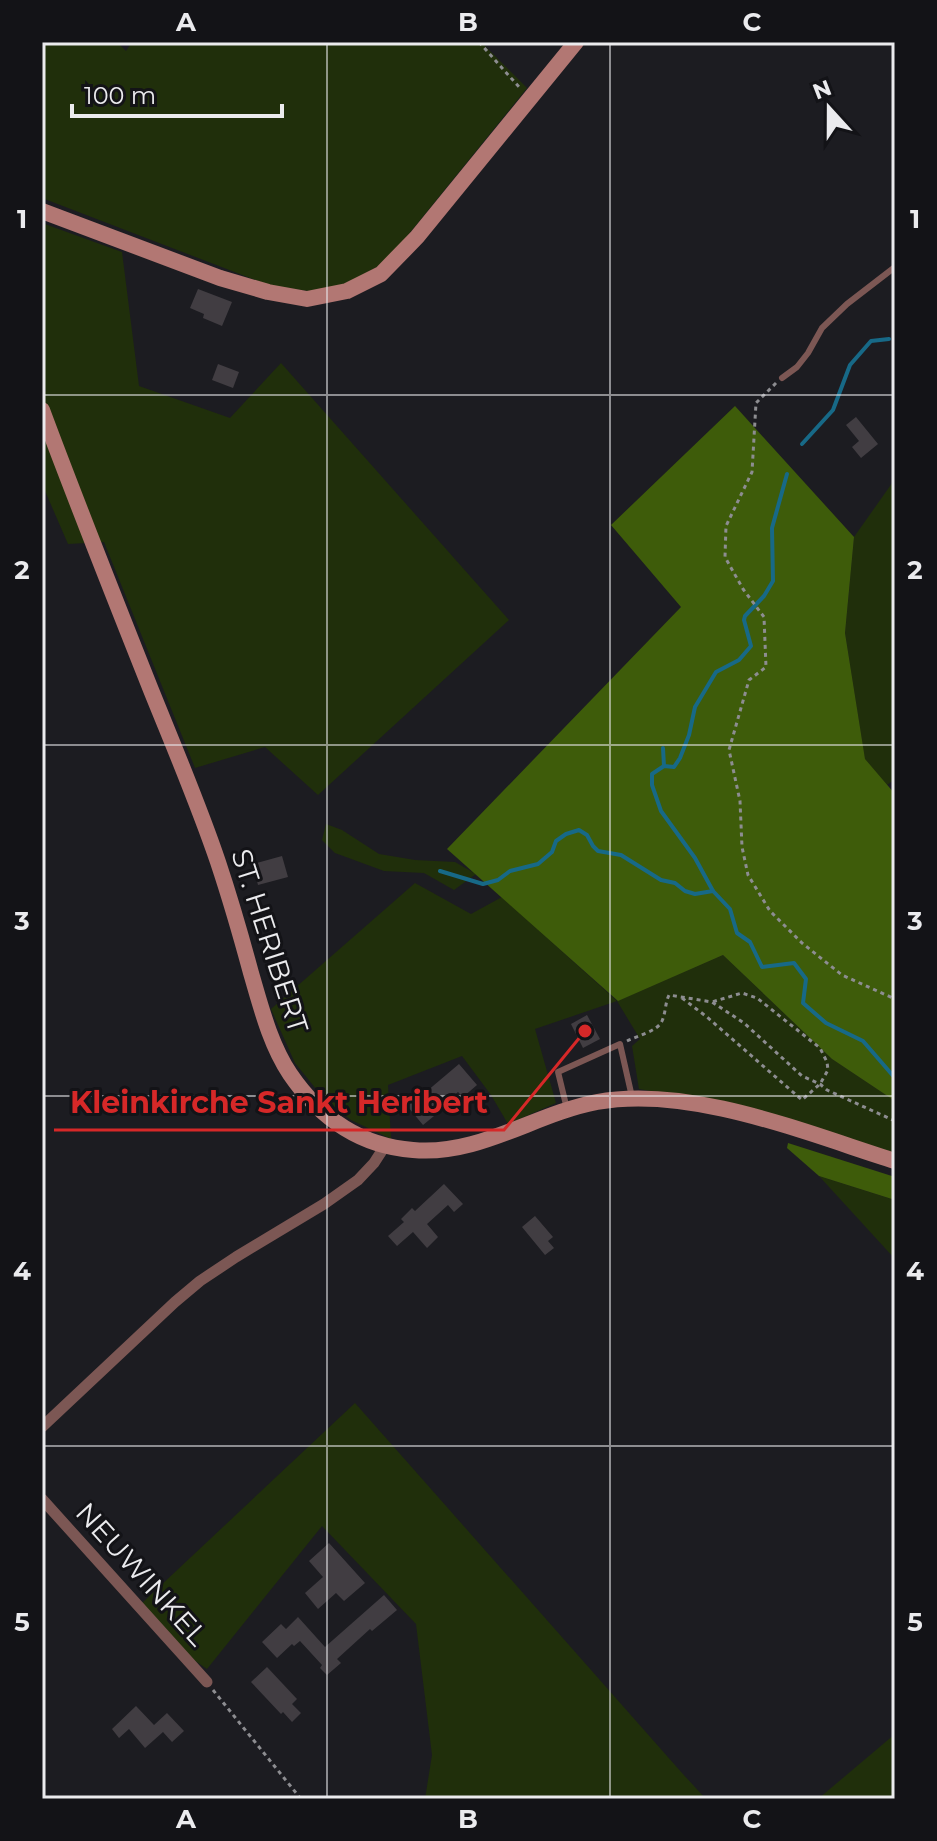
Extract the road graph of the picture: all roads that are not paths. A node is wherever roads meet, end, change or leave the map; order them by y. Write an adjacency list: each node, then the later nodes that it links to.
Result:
1 (576, 42): 2 (street)
2 (42, 211)
3 (895, 267): 4 (lane)
4 (782, 378)
5 (42, 410): 8 (street, ST. HERIBERT)
6 (633, 1098): 7 (street, ST. HERIBERT); 7 (lane); 9 (street, ST. HERIBERT)
7 (567, 1109): 8 (street, ST. HERIBERT)
8 (385, 1146): 10 (street)
9 (895, 1161)
10 (42, 1427)
11 (42, 1499): 12 (street, NEUWINKEL)
12 (207, 1682)

